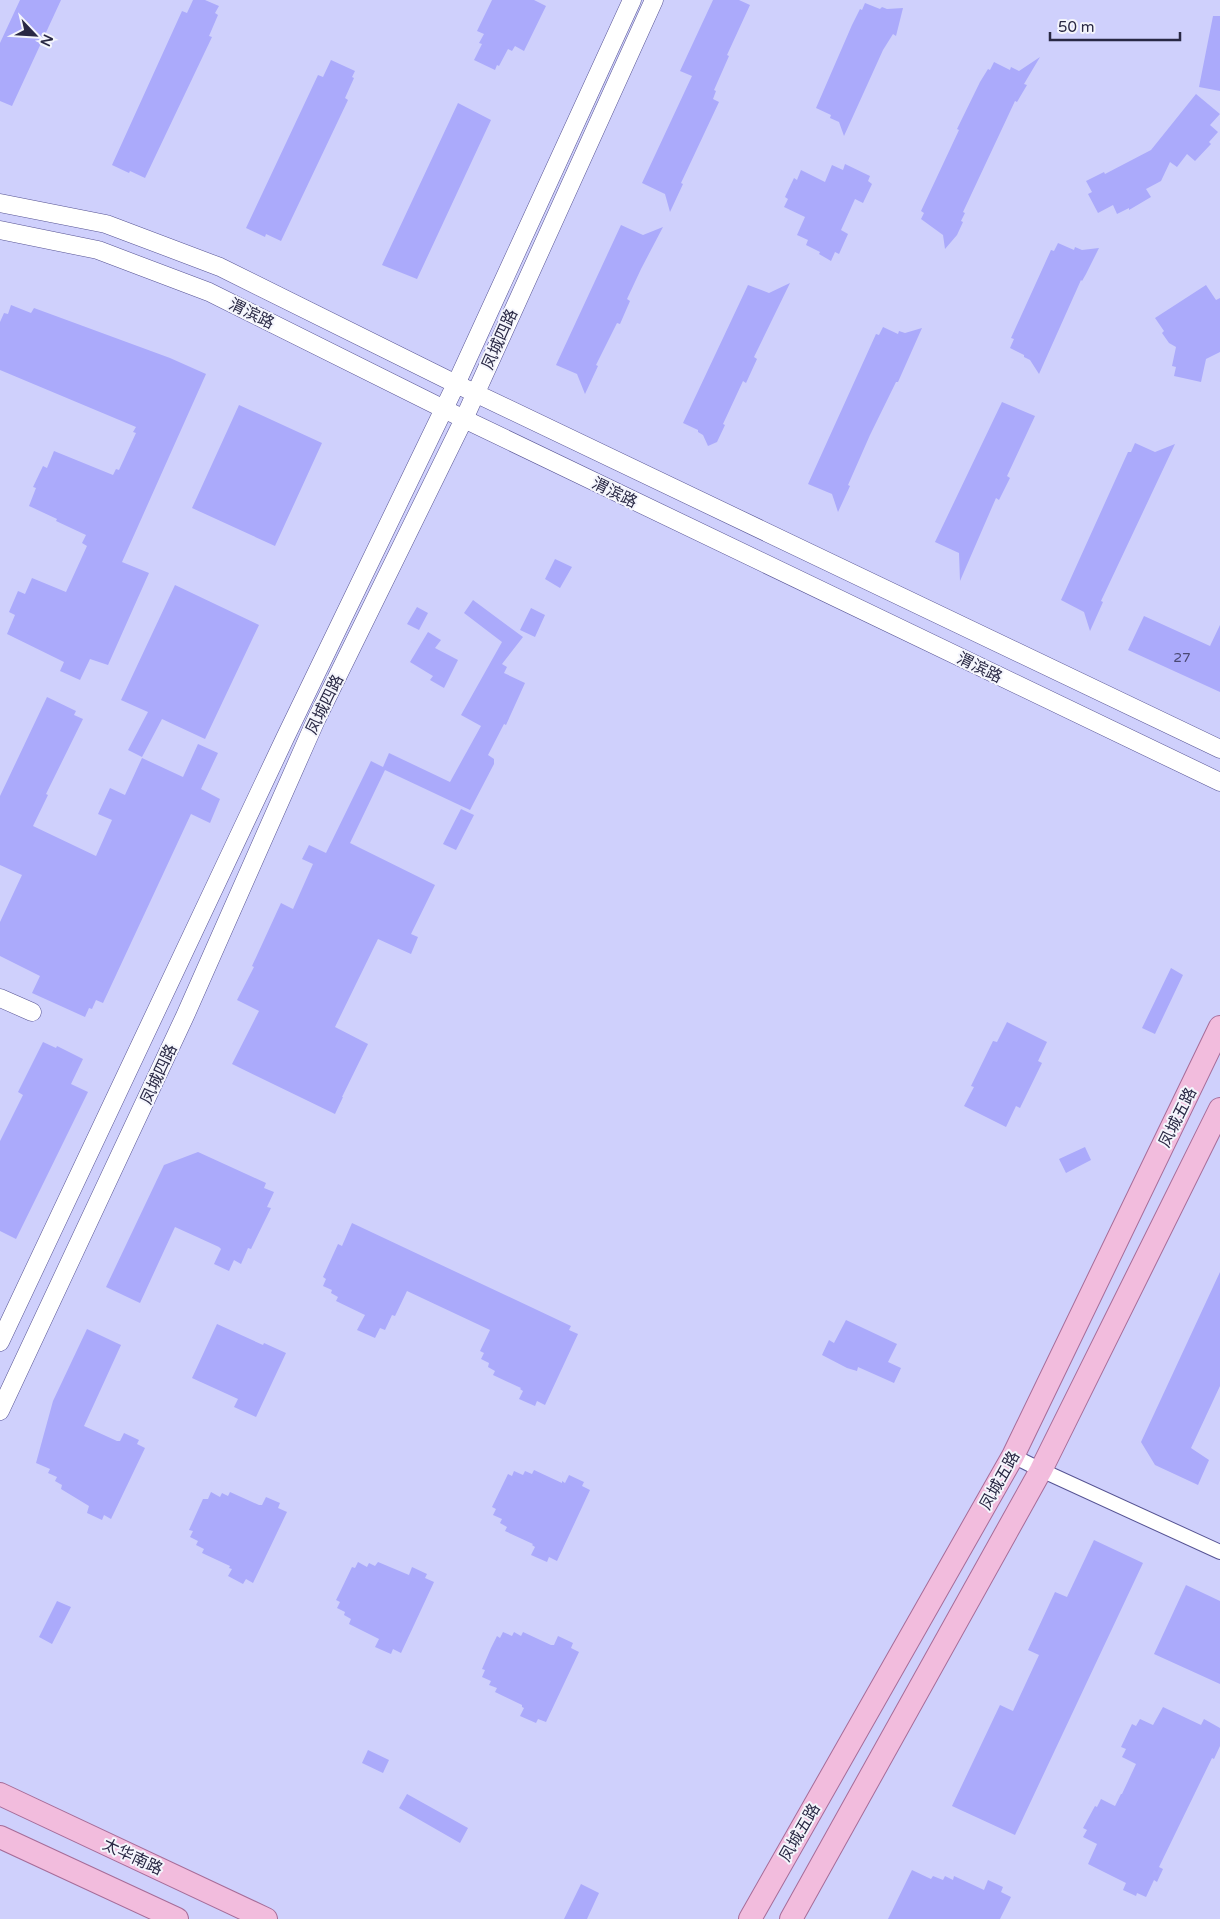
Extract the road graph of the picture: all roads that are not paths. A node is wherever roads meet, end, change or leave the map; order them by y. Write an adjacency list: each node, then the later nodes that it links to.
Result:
1 (632, 0): 5 (street, 凤城四路)
2 (654, 0): 6 (street, 凤城四路)
3 (0, 203): 5 (street, 渭滨路)
4 (0, 230): 7 (street, 渭滨路)
5 (456, 384): 6 (street, 渭滨路); 7 (street, 凤城四路)
6 (475, 393): 8 (street, 凤城四路); 9 (street, 渭滨路)
7 (444, 408): 8 (street, 渭滨路); 15 (street, 凤城四路)
8 (464, 419): 10 (street, 渭滨路); 16 (street, 凤城四路)
9 (1220, 749)
10 (1220, 782)
11 (0, 998): 12 (street)
12 (32, 1012)
13 (1220, 1027): 17 (main road, 凤城五路)
14 (1220, 1109): 18 (main road, 凤城五路)
15 (0, 1342)
16 (0, 1411)
17 (1013, 1456): 18 (street); 24 (main road, 凤城五路)
18 (1041, 1470): 19 (street); 25 (main road, 凤城五路)
19 (1220, 1552)
20 (0, 1794): 23 (main road, 太华南路)
21 (0, 1836): 22 (main road)
22 (177, 1919)
23 (266, 1919)
24 (750, 1919)
25 (791, 1919)

